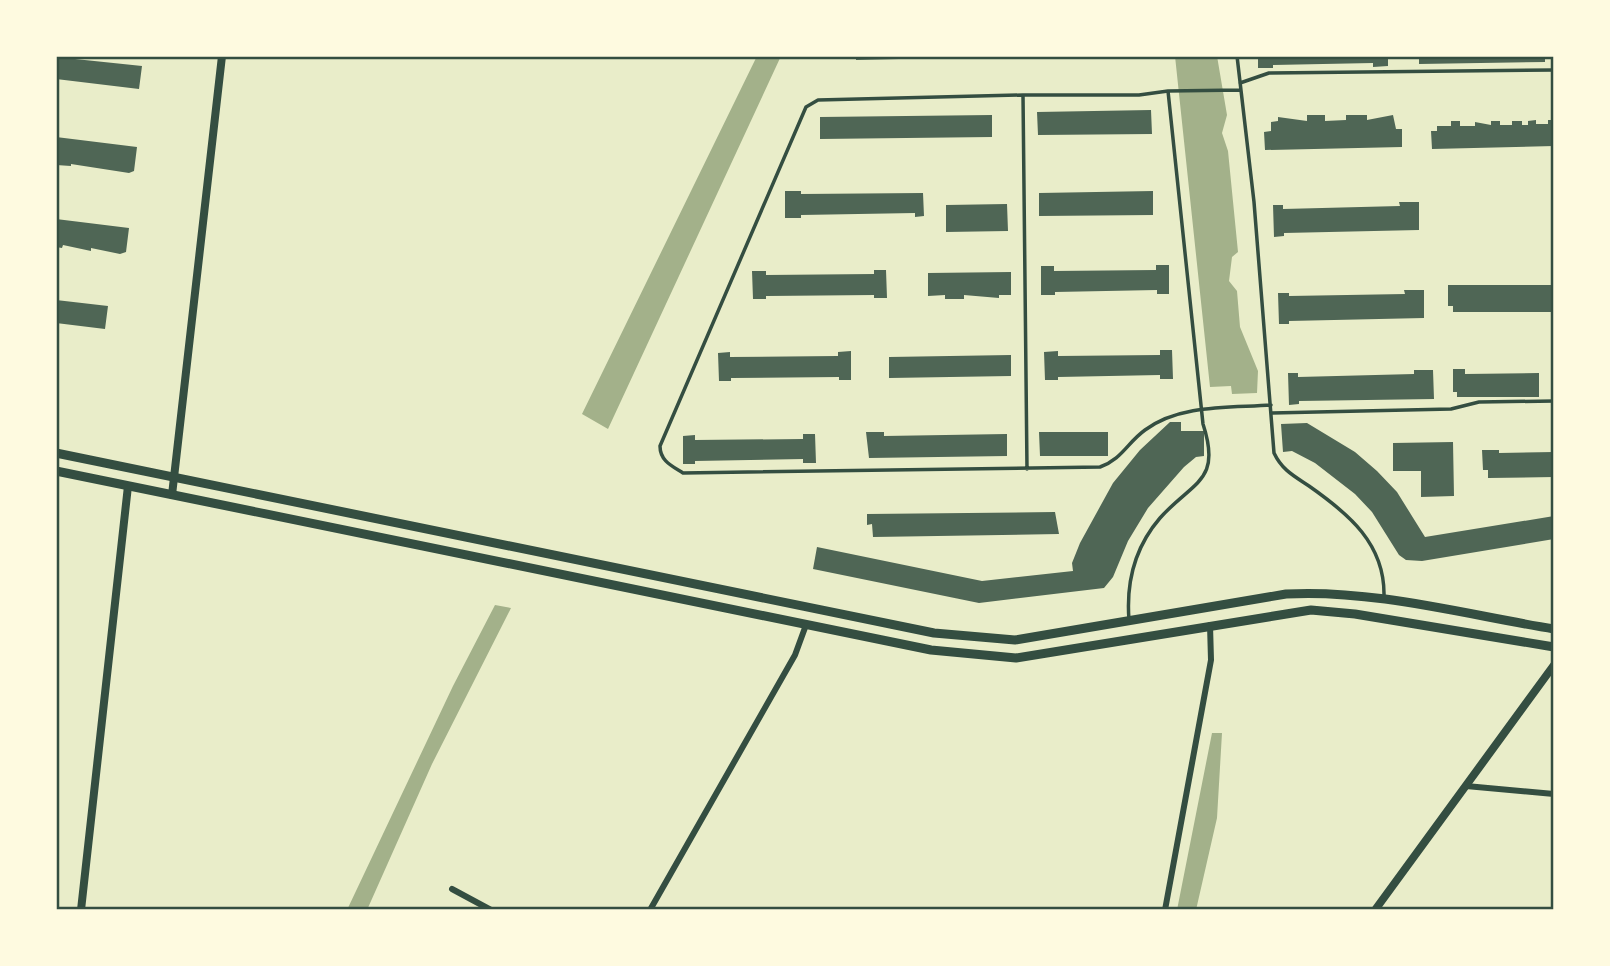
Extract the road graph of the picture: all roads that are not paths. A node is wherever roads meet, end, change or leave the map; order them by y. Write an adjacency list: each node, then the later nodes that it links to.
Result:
1 (222, 56): 15 (street)
2 (1237, 56): 4 (lane)
3 (1554, 70): 4 (lane)
4 (1240, 83): 5 (lane)
5 (1241, 90): 6 (lane); 9 (lane)
6 (1168, 91): 7 (lane); 10 (lane)
7 (1023, 94): 13 (lane); 13 (lane)
8 (1554, 401): 11 (lane)
9 (1272, 405): 10 (lane); 11 (lane)
10 (1202, 410): 13 (lane); 19 (lane)
11 (1272, 413): 18 (lane)
12 (56, 453): 15 (main road)
13 (1027, 469)
14 (56, 471): 16 (main road)
15 (174, 477): 17 (street); 19 (main road)
16 (128, 486): 17 (main road); 28 (street)
17 (172, 495): 20 (main road)
18 (1384, 601): 19 (main road); 22 (main road)
19 (1129, 622)
20 (806, 625): 21 (main road); 30 (street)
21 (1210, 625): 23 (main road); 31 (street)
22 (1554, 629)
23 (1554, 647)
24 (1554, 665): 25 (street)
25 (1465, 786): 26 (street); 32 (street)
26 (1554, 794)
27 (452, 889): 29 (street)
28 (81, 910)
29 (491, 910)
30 (650, 910)
31 (1165, 910)
32 (1376, 910)

